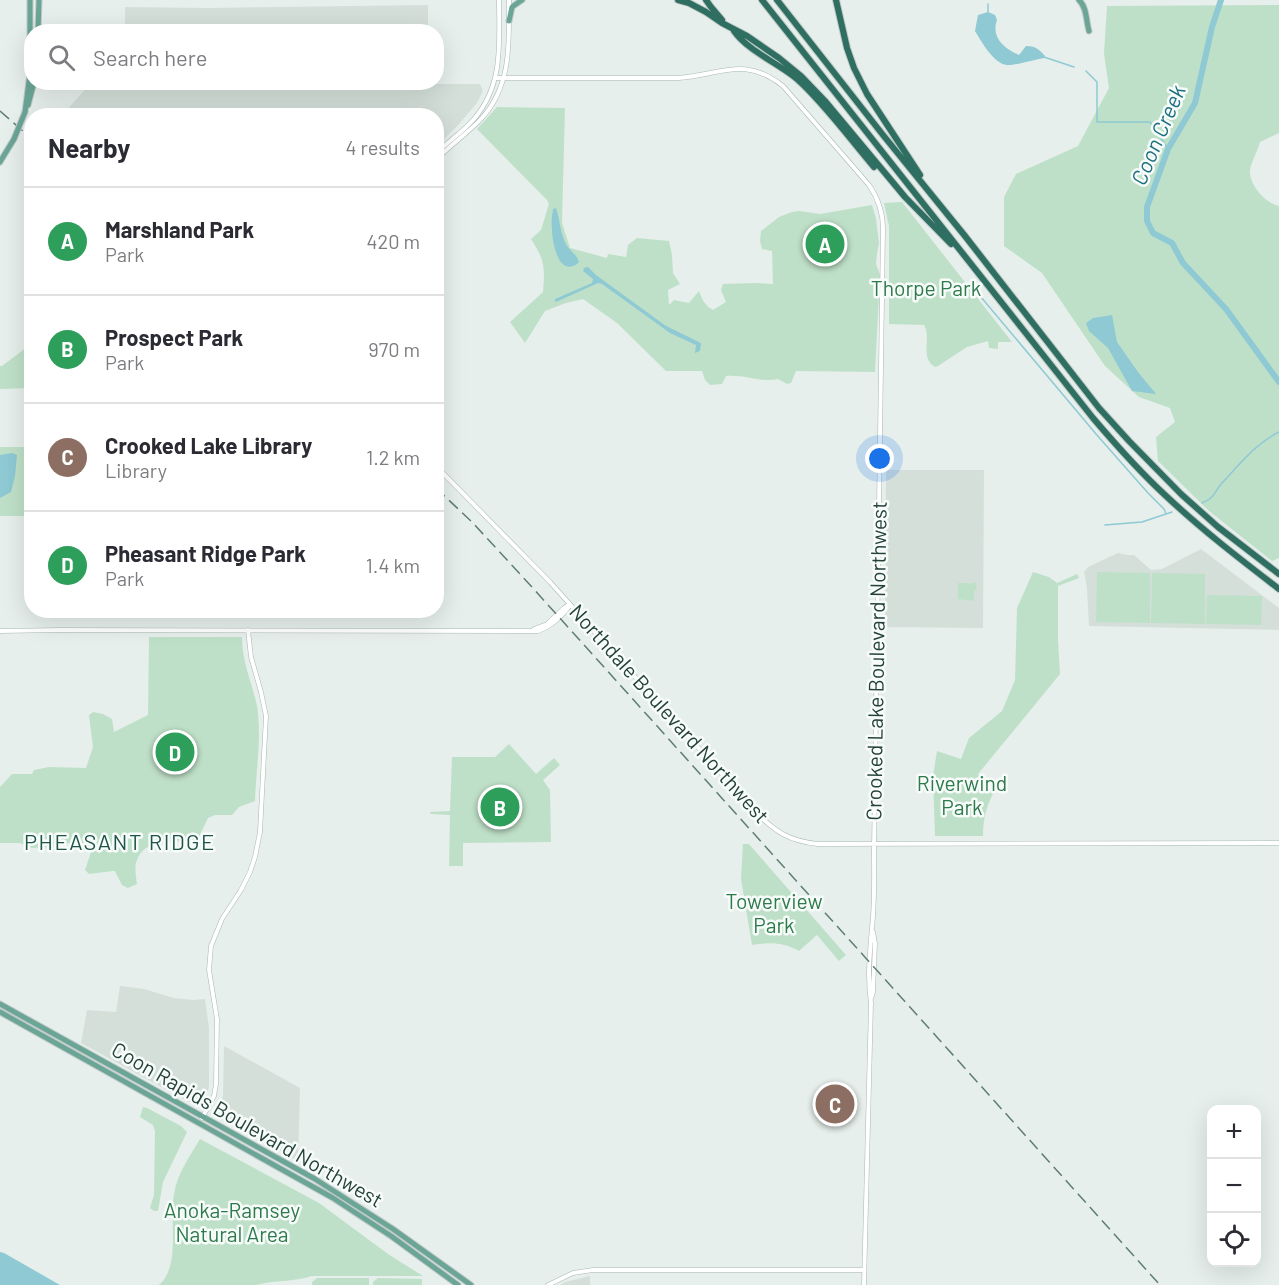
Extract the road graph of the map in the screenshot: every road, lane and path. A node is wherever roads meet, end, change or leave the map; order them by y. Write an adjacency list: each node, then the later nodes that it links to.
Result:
1 (30, 0): 13 (main road)
2 (39, 0): 14 (main road)
3 (499, 0): 17 (street)
4 (508, 0): 12 (street)
5 (522, 0): 12 (main road)
6 (678, 0): 15 (highway)
7 (706, 0): 15 (highway)
8 (762, 0): 28 (highway)
9 (777, 0): 27 (highway)
10 (836, 0): 27 (highway)
11 (1079, 0): 16 (main road)
12 (508, 21): 18 (street)
13 (30, 24)
14 (38, 24)
15 (733, 30): 28 (highway)
16 (1089, 31)
17 (496, 78): 18 (street); 24 (street)
18 (504, 78): 25 (street); 35 (street, Crooked Lake Boulevard Northwest)
19 (28, 90): 21 (main road)
20 (33, 90): 22 (main road)
21 (26, 108)
22 (27, 108)
23 (24, 114): 26 (main road, bridge)
24 (444, 146)
25 (444, 151)
26 (0, 162)
27 (951, 219): 30 (highway)
28 (982, 277): 31 (highway)
29 (444, 474): 32 (street, Northdale Boulevard Northwest)
30 (1279, 574)
31 (1279, 589)
32 (570, 605): 33 (street); 35 (street, Northdale Boulevard Northwest)
33 (248, 630): 34 (street); 39 (street)
34 (0, 631)
35 (874, 843): 36 (street, Northdale Boulevard Northwest); 41 (street, Crooked Lake Boulevard Northwest)
36 (1279, 843)
37 (0, 1004): 39 (main road, Coon Rapids Boulevard Northwest)
38 (0, 1012): 40 (main road, Coon Rapids Boulevard Northwest)
39 (203, 1116): 40 (street); 43 (main road, Coon Rapids Boulevard Northwest)
40 (200, 1123): 42 (main road, Coon Rapids Boulevard Northwest)
41 (864, 1270): 44 (street); 45 (street, Crooked Lake Boulevard Northwest)
42 (458, 1285)
43 (471, 1285)
44 (548, 1285)
45 (864, 1285)

